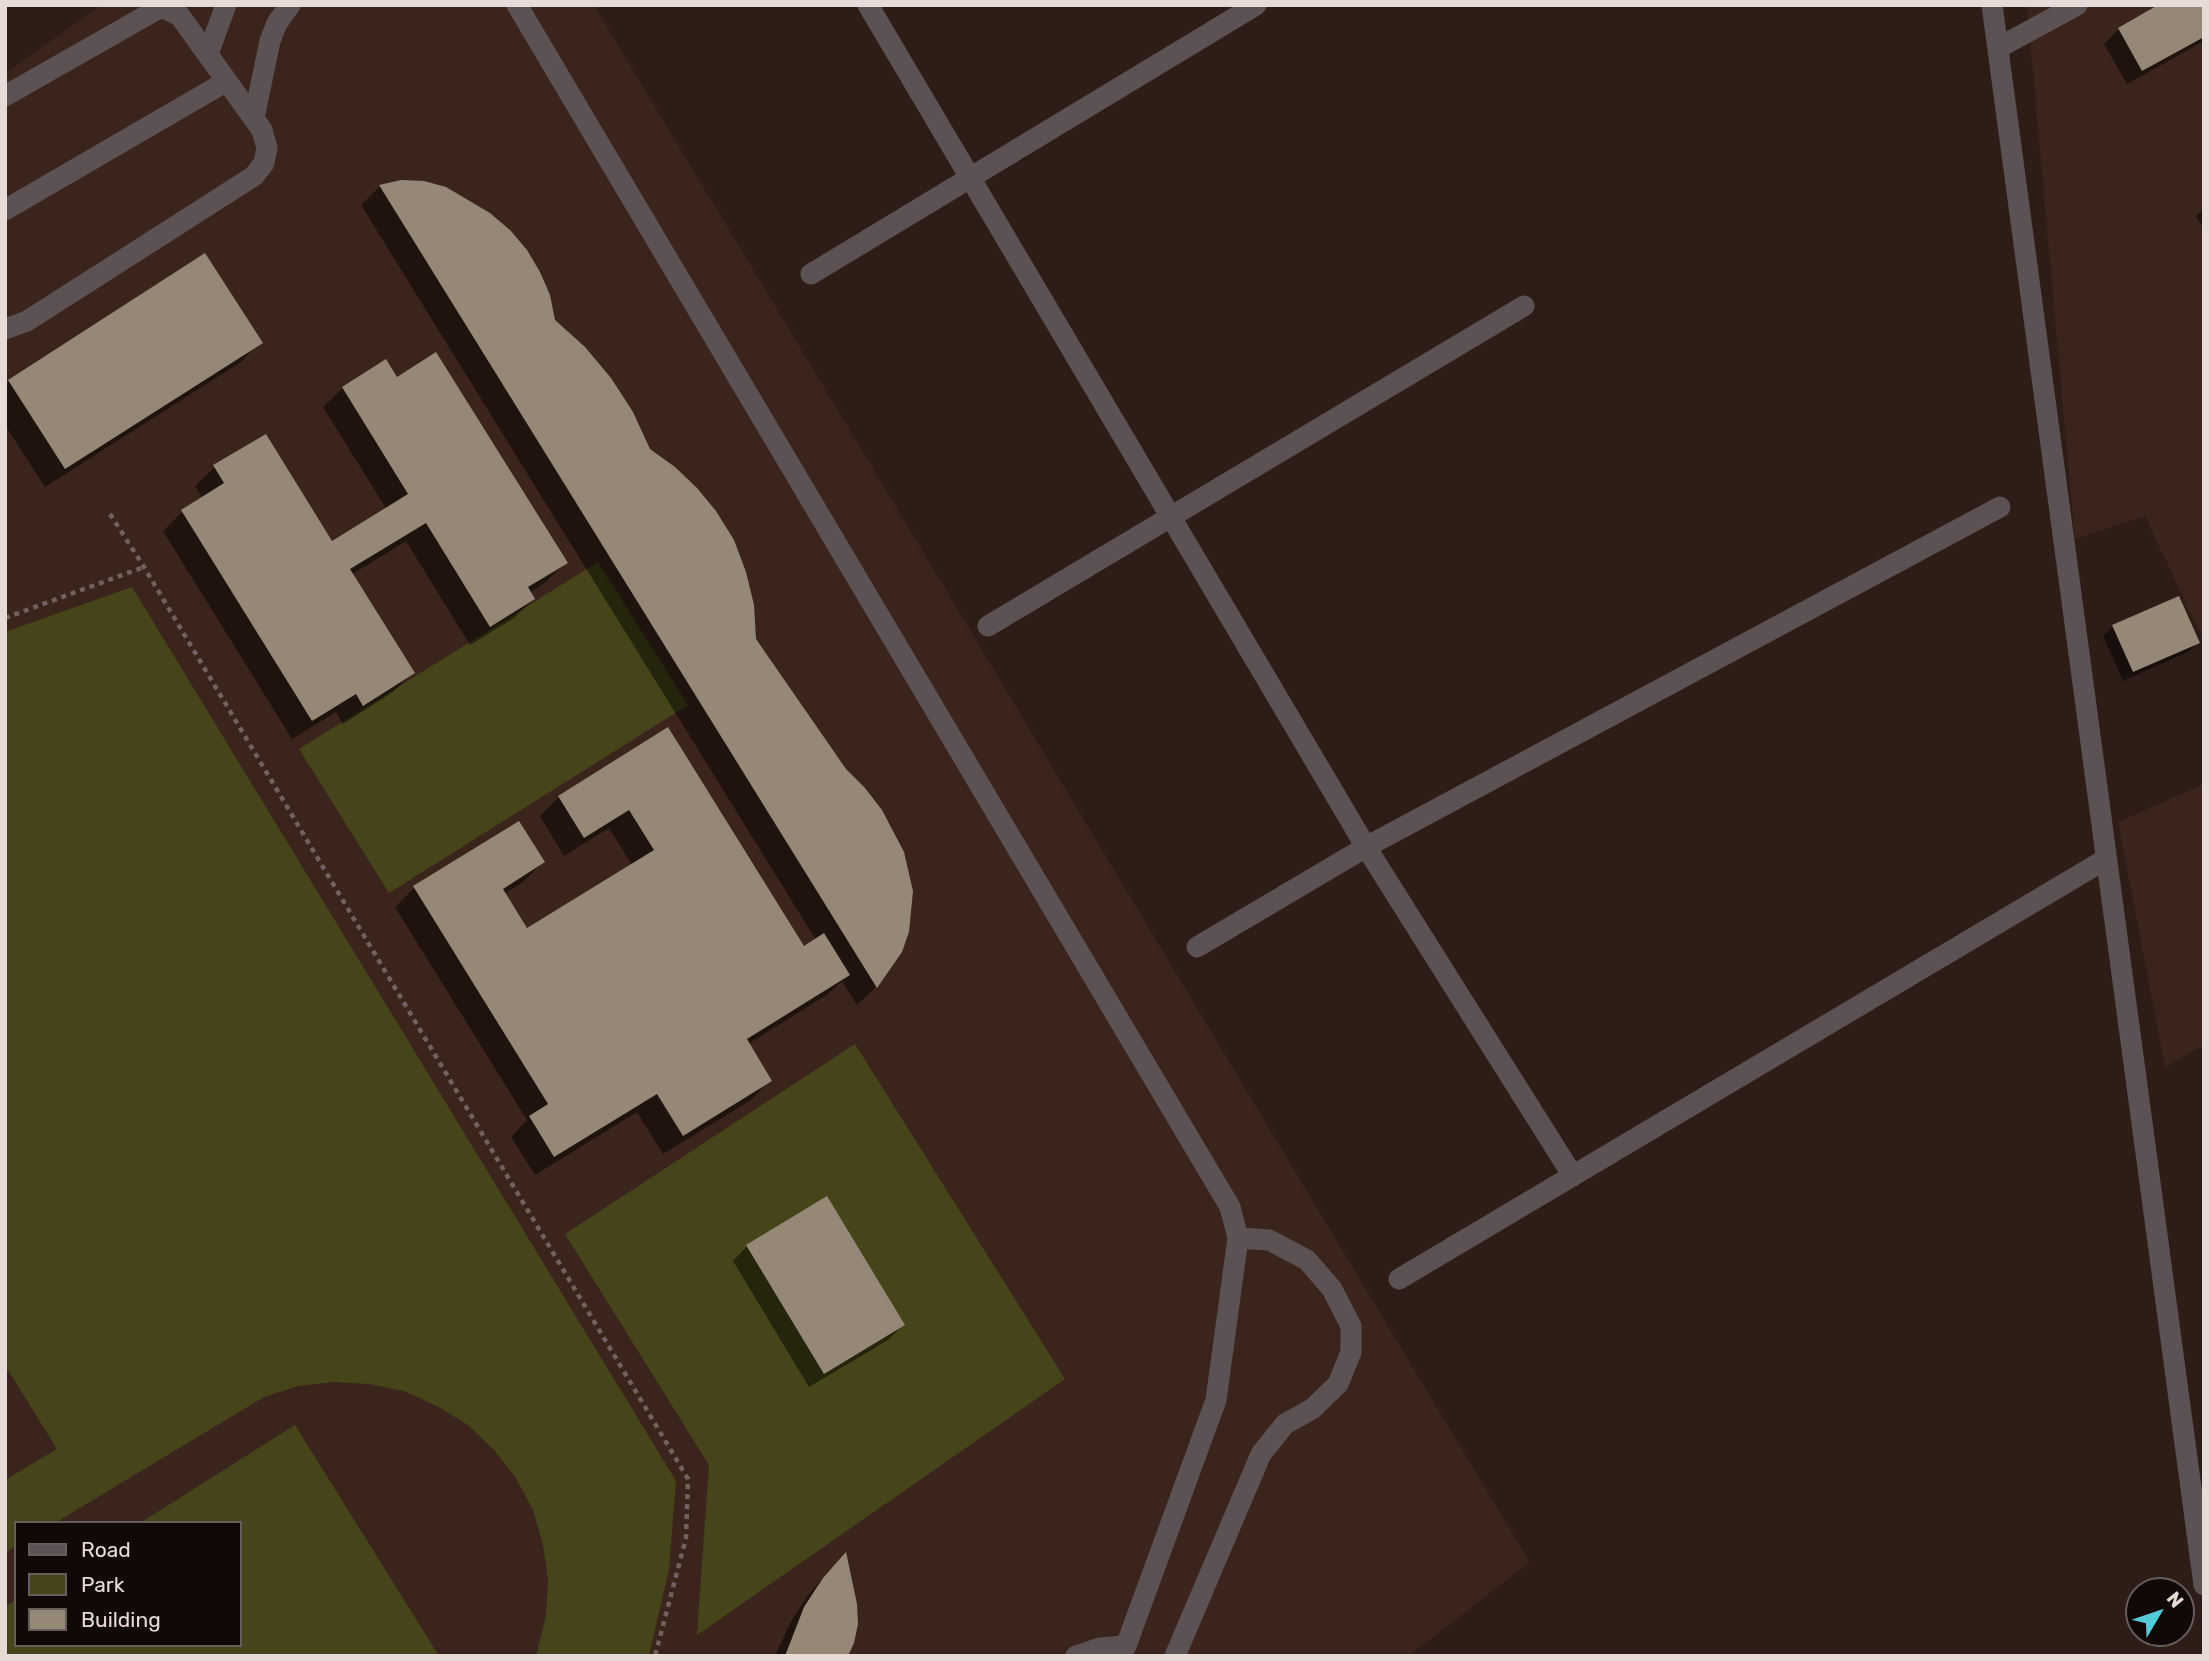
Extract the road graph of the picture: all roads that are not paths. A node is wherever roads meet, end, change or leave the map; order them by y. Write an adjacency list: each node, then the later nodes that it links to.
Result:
1 (226, 5): 9 (street)
2 (290, 5): 12 (street)
3 (517, 5): 25 (street)
4 (868, 5): 13 (street)
5 (1256, 5): 13 (street)
6 (1992, 5): 8 (street)
7 (2077, 5): 8 (street)
8 (1998, 48): 22 (street)
9 (208, 54): 10 (street); 11 (street)
10 (227, 81): 12 (street); 14 (street)
11 (5, 96)
12 (254, 118): 17 (street)
13 (970, 178): 15 (street); 19 (street)
14 (5, 210)
15 (811, 274)
16 (1524, 306): 19 (street)
17 (5, 329)
18 (2000, 507): 21 (street)
19 (1171, 516): 20 (street); 21 (street)
20 (988, 625)
21 (1366, 847): 23 (street); 24 (street)
22 (2106, 859): 24 (street); 27 (street)
23 (1197, 947)
24 (1573, 1176): 26 (street)
25 (1238, 1238): 28 (street); 30 (street)
26 (1399, 1279)
27 (2204, 1585)
28 (1123, 1651): 29 (street)
29 (1076, 1656)
30 (1175, 1656)

